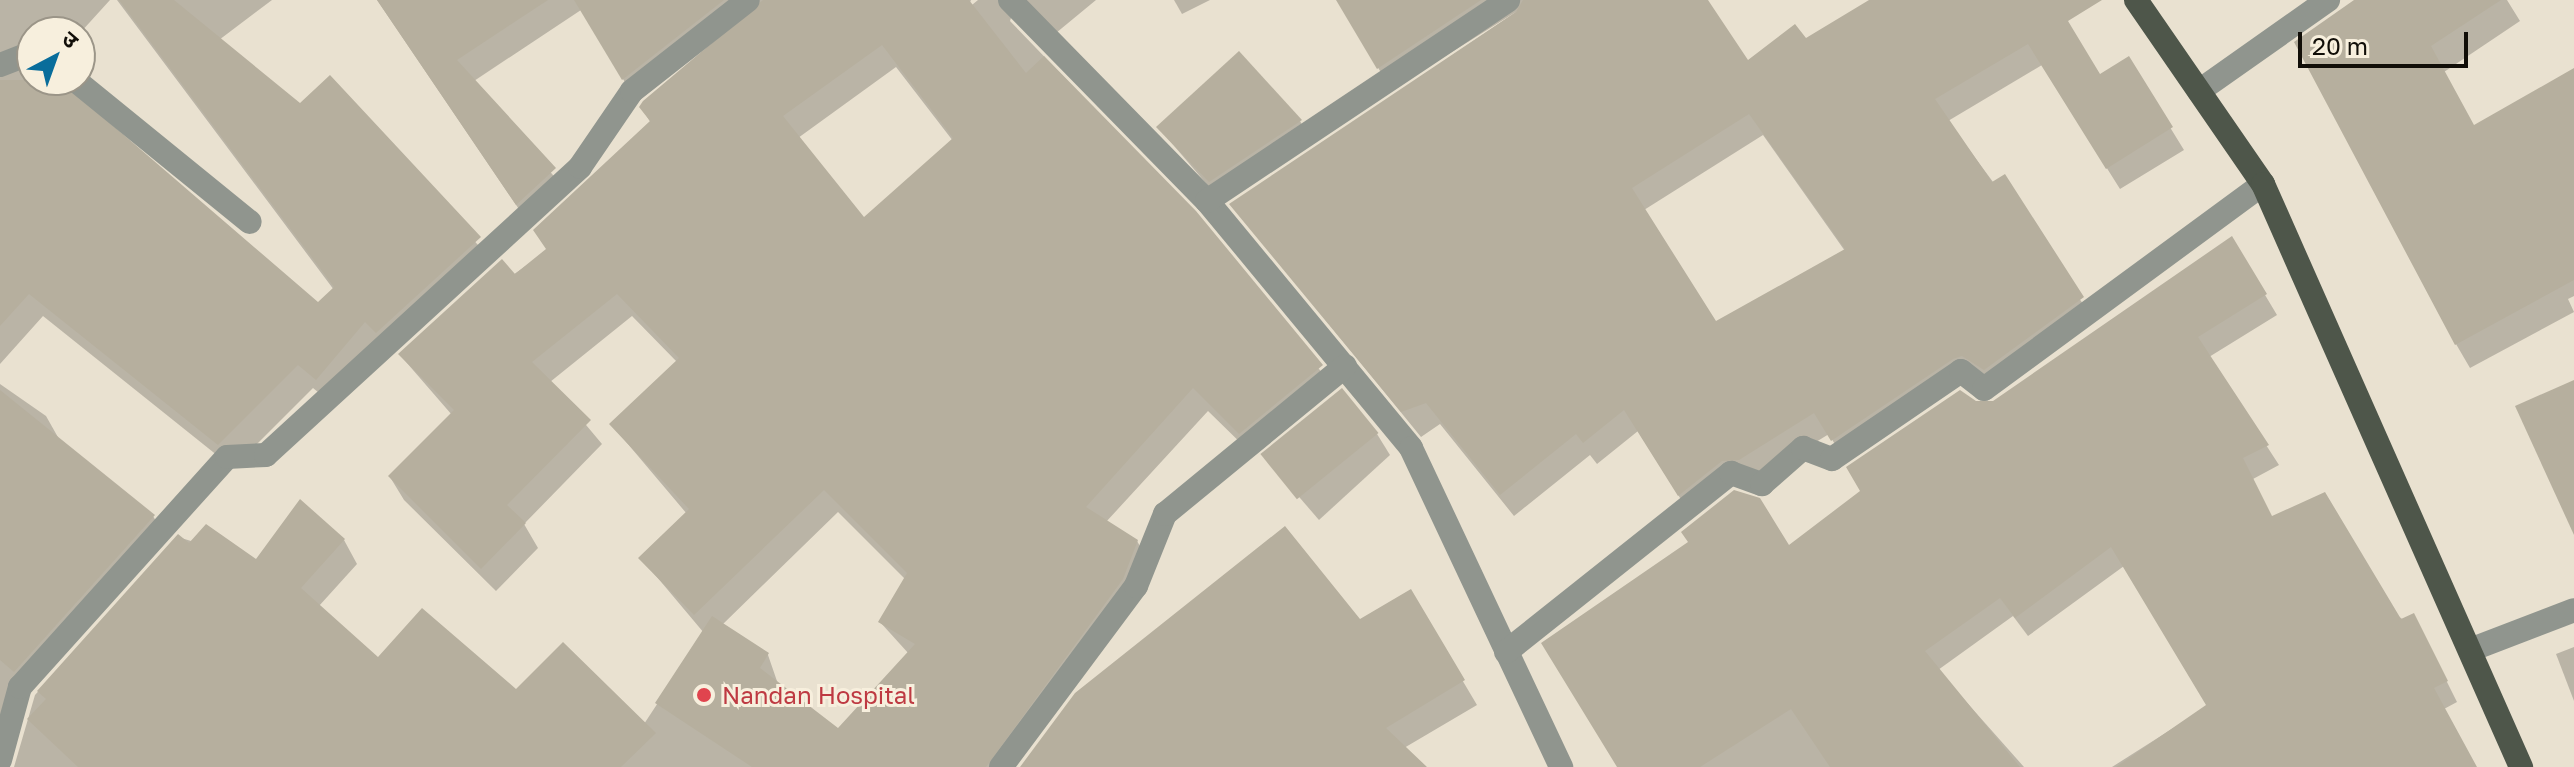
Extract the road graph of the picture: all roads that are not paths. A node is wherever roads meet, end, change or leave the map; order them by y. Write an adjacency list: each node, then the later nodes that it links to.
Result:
1 (748, 0): 15 (street)
2 (1010, 0): 9 (street)
3 (1508, 0): 9 (street)
4 (2136, 0): 6 (main road)
5 (2328, 0): 6 (street)
6 (2199, 91): 8 (main road)
7 (95, 96): 10 (street)
8 (2263, 184): 13 (main road); 14 (street)
9 (1207, 201): 11 (street)
10 (250, 222)
11 (1345, 366): 14 (street); 16 (street)
12 (2574, 610): 13 (street)
13 (2470, 650): 18 (main road)
14 (1506, 652): 17 (street)
15 (0, 760)
16 (1001, 767)
17 (1561, 767)
18 (2521, 767)

